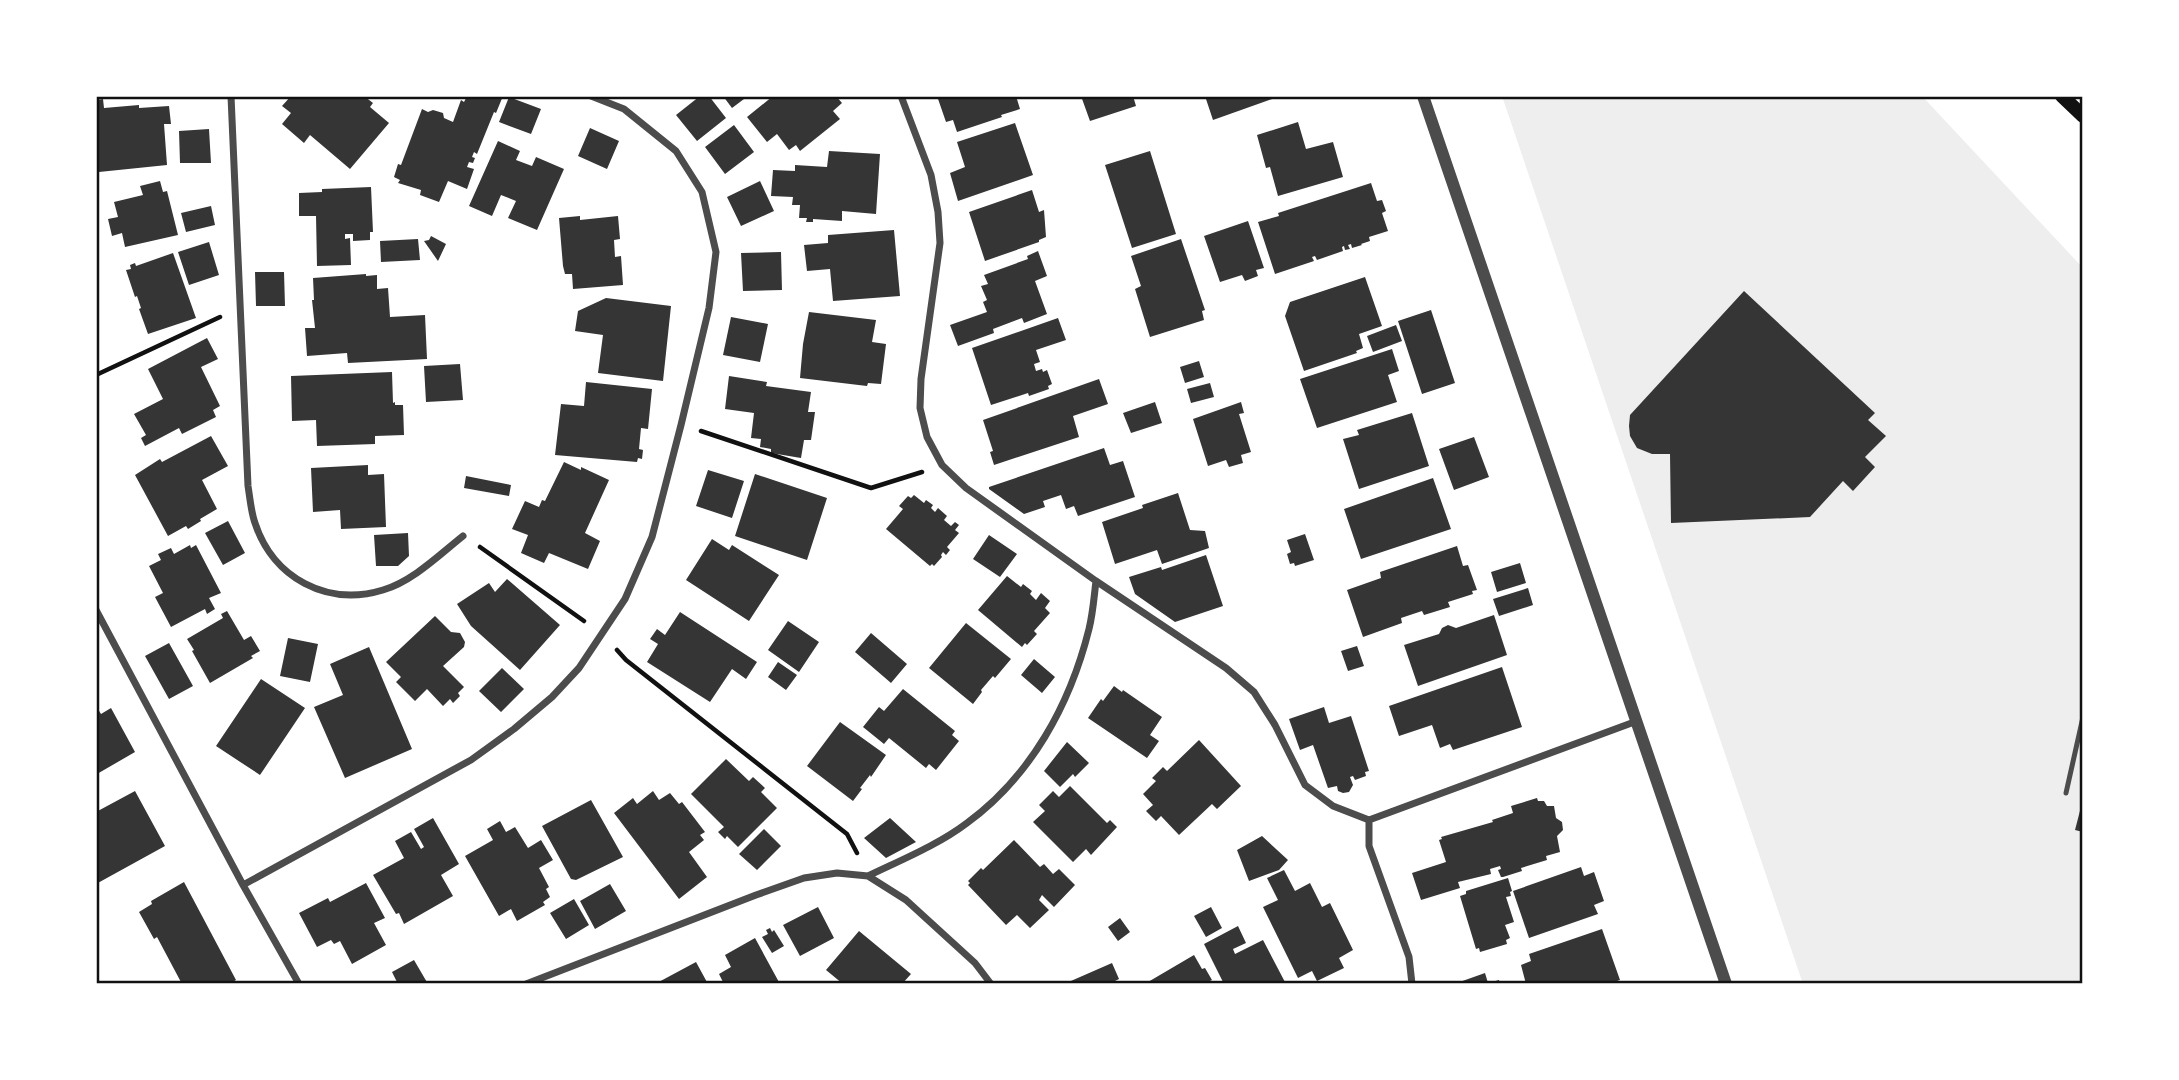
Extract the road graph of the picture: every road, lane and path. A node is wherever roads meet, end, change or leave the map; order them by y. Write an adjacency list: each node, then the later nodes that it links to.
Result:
1 (231, 96): 7 (street)
2 (591, 96): 9 (street)
3 (901, 96): 10 (street)
4 (1423, 96): 17 (street)
5 (2063, 96): 6 (main road)
6 (2083, 116)
7 (240, 307): 8 (path); 11 (street)
8 (96, 375)
9 (681, 425): 10 (path); 14 (street)
10 (943, 465): 12 (street)
11 (463, 536): 14 (path)
12 (1096, 581): 19 (street); 21 (street)
13 (96, 610): 22 (street)
14 (603, 634): 22 (street)
15 (626, 660): 20 (path)
16 (2083, 717): 18 (lane)
17 (1637, 722): 19 (street); 27 (street)
18 (2066, 793)
19 (1369, 820): 26 (street)
20 (847, 834)
21 (869, 876): 24 (street); 25 (street)
22 (243, 885): 23 (street)
23 (299, 984)
24 (526, 984)
25 (991, 984)
26 (1412, 984)
27 (1726, 984)

